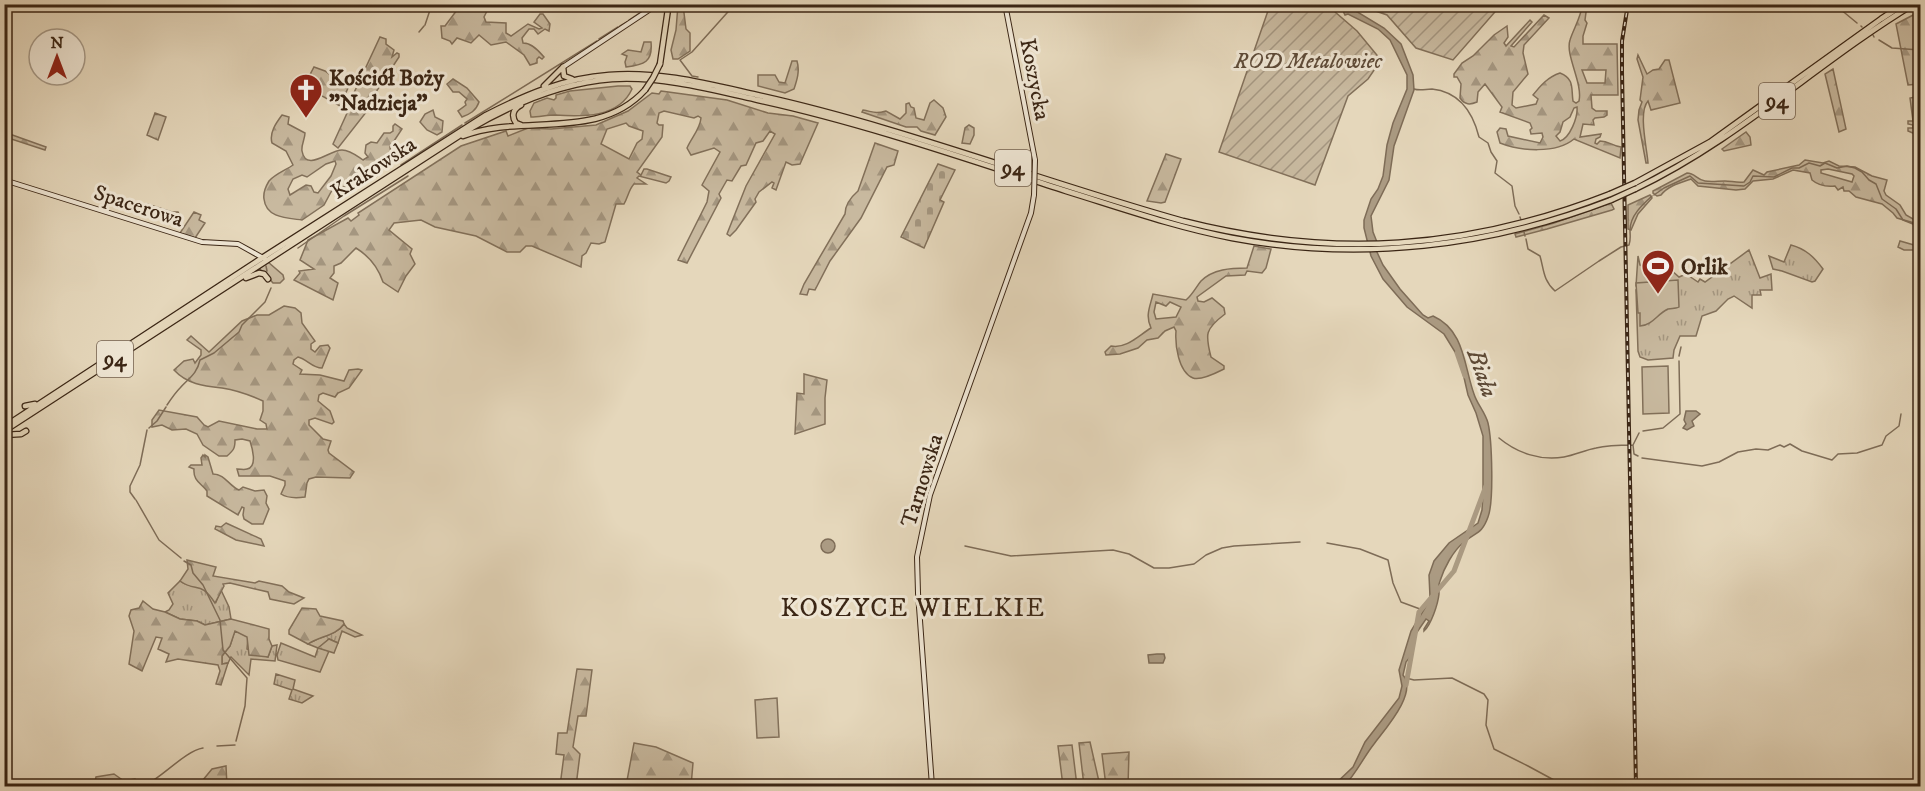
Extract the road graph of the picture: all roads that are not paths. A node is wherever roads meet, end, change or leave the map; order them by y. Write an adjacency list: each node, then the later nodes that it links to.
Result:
1 (1005, 4): 14 (street, Koszycka, bridge)
2 (1904, 4): 13 (main road, 94)
3 (1914, 4): 13 (main road, 94)
4 (657, 5): 5 (street); 6 (street)
5 (668, 6): 10 (main road, bridge)
6 (563, 67): 7 (main road); 8 (main road)
7 (580, 79): 8 (main road, 94); 15 (main road, 94)
8 (536, 91): 16 (main road, Krakowska / 94)
9 (543, 94): 10 (main road); 11 (main road, 94); 15 (main road, 94)
10 (524, 126): 11 (main road)
11 (450, 142): 17 (main road, Krakowska / 94)
12 (4, 180): 16 (street, Spacerowa)
13 (1635, 186): 15 (main road, 94, bridge)
14 (1034, 195): 25 (street, Tarnowska)
15 (1344, 247)
16 (262, 258): 17 (street); 20 (main road, Krakowska / 94)
17 (268, 260): 19 (main road, Krakowska / 94)
18 (268, 279): 19 (main road)
19 (225, 289): 24 (main road, Krakowska / 94)
20 (41, 403): 21 (main road); 22 (main road, Krakowska / 94)
21 (25, 406)
22 (4, 427)
23 (26, 431): 24 (main road)
24 (4, 433)
25 (932, 786)

